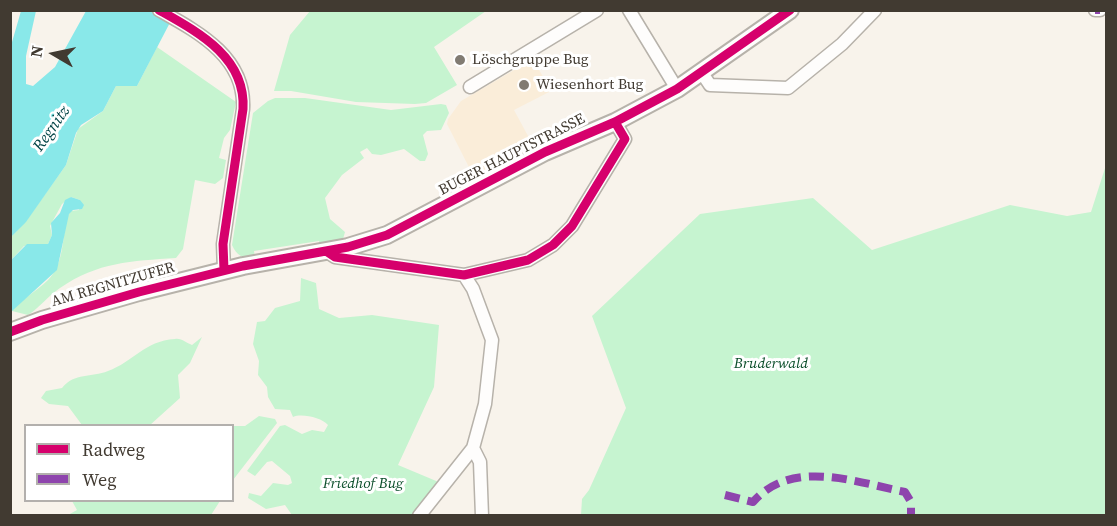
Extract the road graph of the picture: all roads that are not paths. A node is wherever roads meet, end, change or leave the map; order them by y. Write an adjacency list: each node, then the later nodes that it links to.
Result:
1 (159, 10): 11 (street)
2 (597, 10): 7 (street)
3 (629, 10): 8 (street)
4 (789, 10): 6 (street, BUGER HAUPTSTRASSE)
5 (874, 10): 6 (street)
6 (702, 73): 8 (street, BUGER HAUPTSTRASSE)
7 (470, 87)
8 (677, 89): 9 (street, BUGER HAUPTSTRASSE)
9 (615, 122): 10 (street, BUGER HAUPTSTRASSE); 12 (street)
10 (326, 251): 11 (street, BUGER HAUPTSTRASSE); 12 (street)
11 (224, 270): 13 (street, AM REGNITZUFER)
12 (464, 275): 14 (street)
13 (10, 332)
14 (473, 448): 15 (street); 16 (street)
15 (419, 516)
16 (482, 516)

